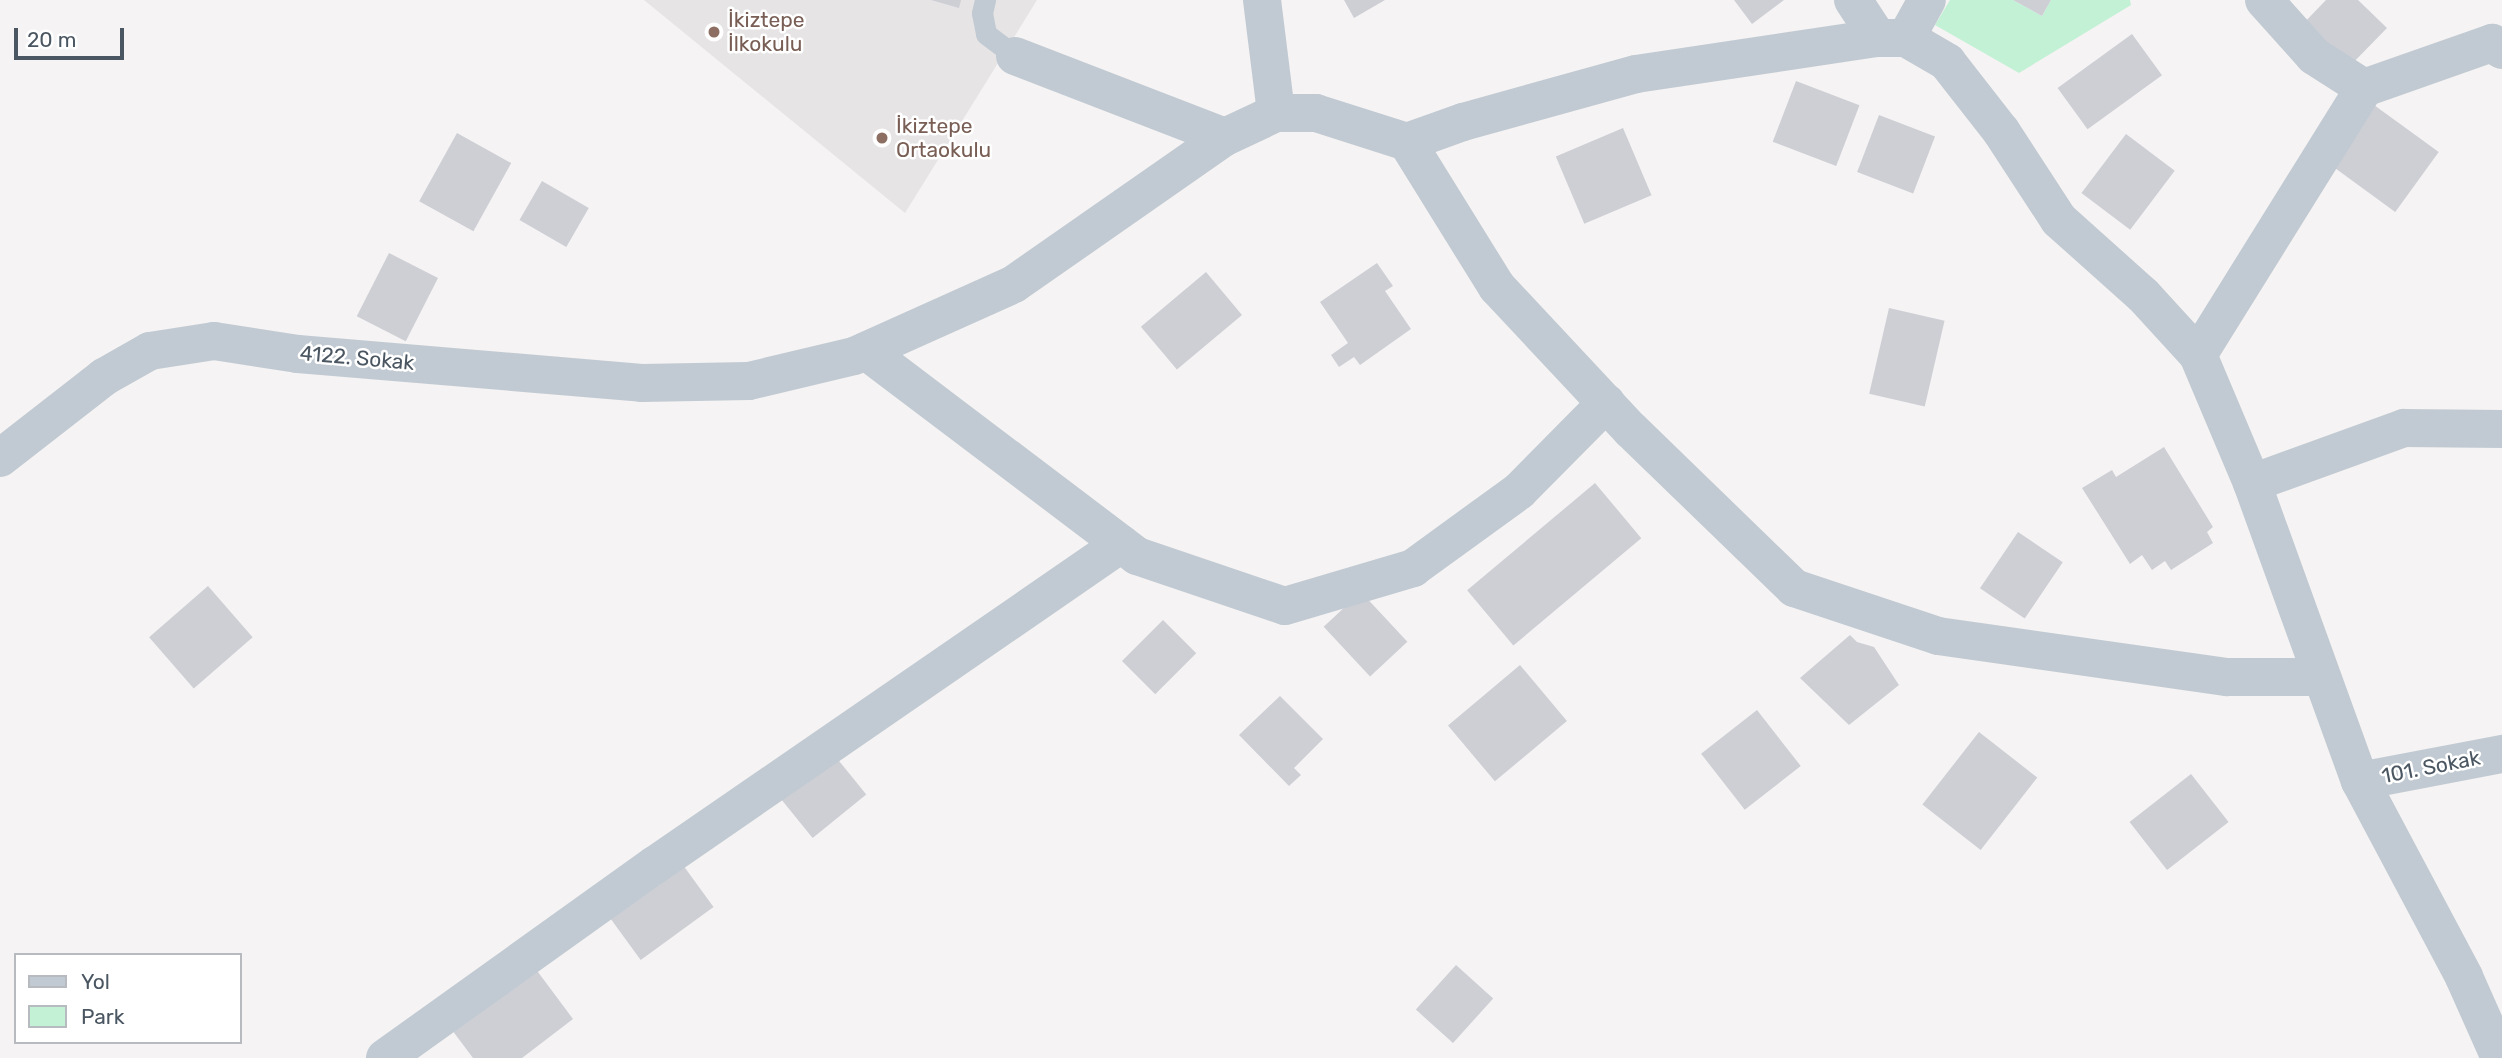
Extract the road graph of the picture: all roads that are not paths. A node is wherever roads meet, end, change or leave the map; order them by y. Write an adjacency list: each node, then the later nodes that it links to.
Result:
1 (985, 0): 8 (lane)
2 (1262, 0): 10 (street)
3 (1853, 0): 6 (street)
4 (1927, 0): 6 (street)
5 (2264, 0): 9 (street)
6 (1892, 38): 12 (street); 14 (street)
7 (2502, 50): 9 (street)
8 (1015, 56): 11 (street)
9 (2364, 88): 14 (street)
10 (1276, 113): 11 (street, 4122. Sokak); 12 (street)
11 (1225, 137): 13 (street, 4122. Sokak)
12 (1407, 142): 15 (street)
13 (866, 351): 17 (street, 4122. Sokak); 19 (street)
14 (2198, 355): 18 (street)
15 (1606, 403): 19 (street); 20 (street)
16 (2502, 429): 18 (street)
17 (0, 458)
18 (2252, 483): 20 (street)
19 (1121, 544): 23 (street)
20 (2321, 677): 22 (street)
21 (2502, 754): 22 (street, 101. Sokak)
22 (2360, 781): 24 (street)
23 (385, 1058)
24 (2500, 1058)

